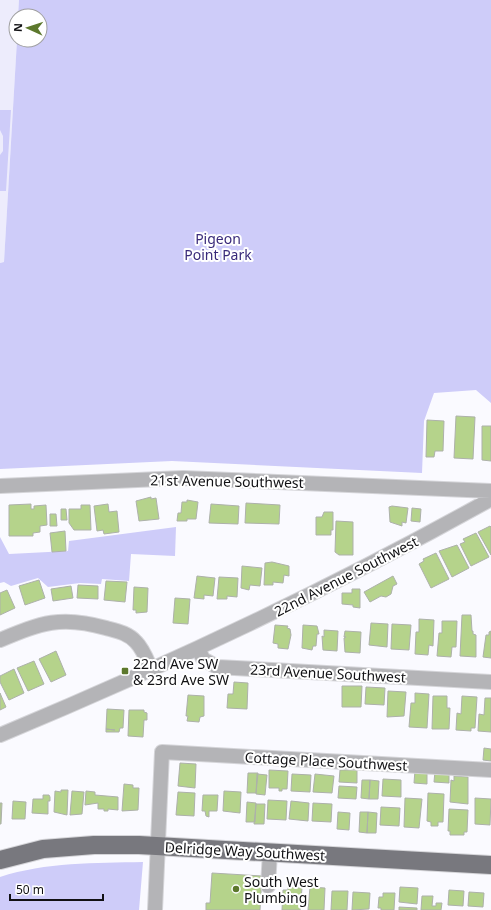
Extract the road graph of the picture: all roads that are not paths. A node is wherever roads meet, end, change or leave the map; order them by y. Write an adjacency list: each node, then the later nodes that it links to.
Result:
1 (0, 486): 2 (street, 21st Avenue Southwest)
2 (454, 489): 3 (street, 21st Avenue Southwest); 5 (street)
3 (491, 492)
4 (491, 499): 5 (street, 22nd Avenue Southwest)
5 (472, 510): 7 (street, 22nd Avenue Southwest)
6 (0, 640): 8 (street)
7 (198, 648): 8 (street); 9 (street, 23rd Avenue Southwest)
8 (151, 669): 10 (street)
9 (491, 682)
10 (0, 735)
11 (491, 770): 12 (street, Cottage Place Southwest)
12 (157, 846): 13 (main road, Delridge Way Southwest); 14 (main road, Delridge Way Southwest); 17 (street)
13 (270, 852): 15 (main road, Delridge Way Southwest); 16 (street)
14 (0, 860)
15 (491, 865)
16 (268, 886)
17 (155, 910)

